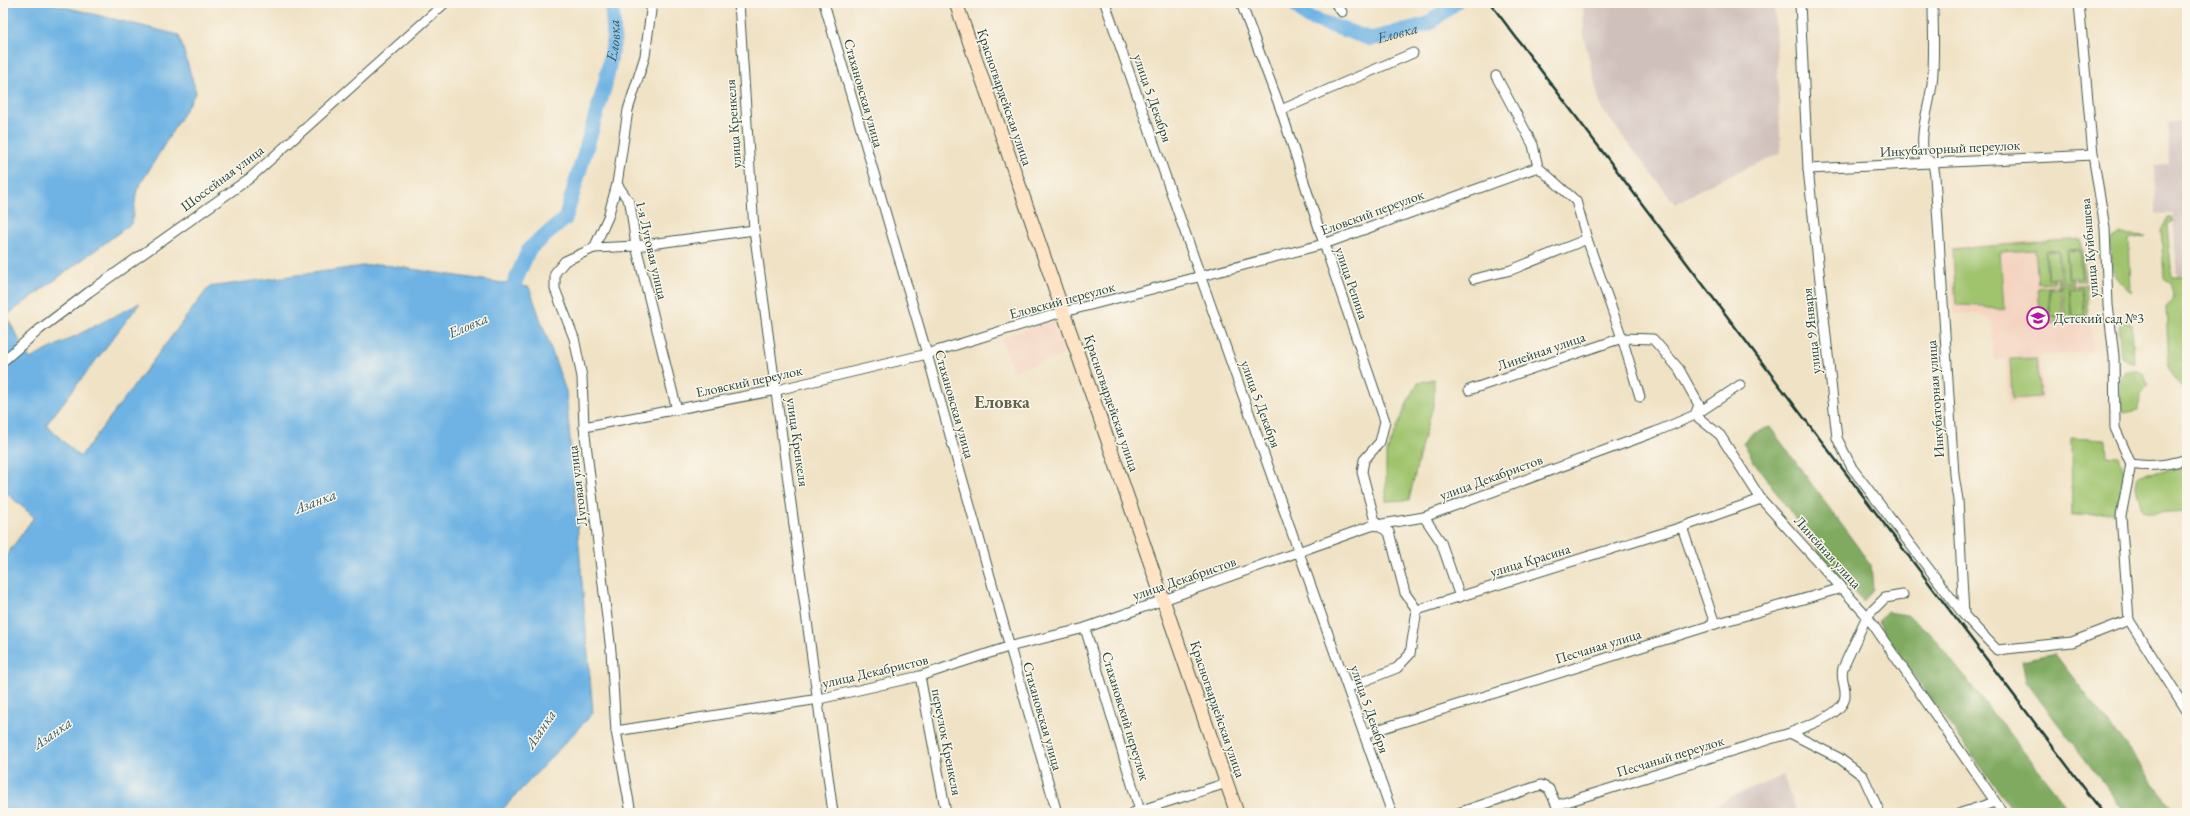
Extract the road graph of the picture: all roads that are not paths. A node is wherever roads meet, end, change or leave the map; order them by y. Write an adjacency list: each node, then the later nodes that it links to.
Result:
1 (445, 3): 31 (street, Шоссейная улица)
2 (652, 3): 20 (street)
3 (739, 3): 21 (street, улица Кренкеля)
4 (824, 3): 30 (street, Стахановская улица)
5 (956, 3): 28 (main road, Красногвардейская улица)
6 (1105, 3): 26 (street, улица 5 Декабря)
7 (1241, 3): 15 (street, улица Репина)
8 (1335, 3): 12 (street)
9 (1800, 3): 19 (street, улица 9 Января)
10 (1933, 3): 17 (street)
11 (2079, 3): 16 (street, улица Куйбышева)
12 (1342, 12)
13 (1413, 53): 15 (street)
14 (1496, 76): 18 (street)
15 (1281, 110): 23 (street, улица Репина)
16 (2093, 155): 17 (street, Инкубаторный переулок); 40 (street, улица Куйбышева)
17 (1934, 163): 19 (street, Инкубаторный переулок); 51 (street, Инкубаторная улица)
18 (1538, 167): 22 (street); 23 (street, Еловский переулок)
19 (1808, 169): 51 (street, улица 9 Января)
20 (617, 184): 24 (street, 1-я Луговая улица); 25 (street)
21 (754, 230): 24 (street); 33 (street, улица Кренкеля)
22 (1587, 239): 27 (street); 29 (street)
23 (1324, 244): 26 (street, Еловский переулок); 43 (street, улица Репина)
24 (636, 246): 25 (street); 36 (street, 1-я Луговая улица)
25 (594, 248): 38 (street, Луговая улица)
26 (1201, 278): 28 (street, Еловский переулок); 45 (street, улица 5 Декабря)
27 (1474, 279)
28 (1064, 313): 30 (street, Еловский переулок); 49 (main road, Красногвардейская улица)
29 (1622, 338): 34 (street, Линейная улица); 35 (street); 37 (street, Линейная улица)
30 (926, 354): 33 (street, Еловский переулок); 56 (street, Стахановская улица)
31 (3, 361)
32 (1740, 385): 37 (street, улица Декабристов)
33 (776, 390): 36 (street, Еловский переулок); 59 (street, улица Кренкеля)
34 (1469, 390)
35 (1640, 397)
36 (677, 410): 38 (street, Еловский переулок)
37 (1695, 415): 41 (street, Линейная улица); 42 (street, улица Декабристов)
38 (584, 427): 61 (street, Луговая улица)
39 (2187, 459): 40 (street)
40 (2131, 464): 53 (street)
41 (1761, 499): 44 (street, улица Красина); 46 (street, Линейная улица)
42 (1424, 517): 43 (street, улица Декабристов); 48 (street)
43 (1376, 525): 45 (street, улица Декабристов); 50 (street)
44 (1682, 527): 48 (street, улица Красина); 54 (street)
45 (1299, 552): 49 (street, улица Декабристов); 58 (street, улица 5 Декабря)
46 (1842, 588): 52 (street, Линейная улица); 54 (street, Песчаная улица)
47 (1903, 595): 52 (street)
48 (1460, 597): 50 (street, улица Красина)
49 (1163, 600): 55 (street, улица Декабристов); 64 (main road, Красногвардейская улица)
50 (1417, 610): 58 (street)
51 (1964, 615): 53 (street)
52 (1867, 616): 62 (street, Песчаный переулок); 65 (street, Линейная улица)
53 (2129, 620): 60 (street)
54 (1715, 624): 63 (street, Песчаная улица)
55 (1085, 628): 56 (street, улица Декабристов); 67 (street, Стахановский переулок)
56 (1008, 647): 57 (street, улица Декабристов); 71 (street, Стахановская улица)
57 (920, 676): 59 (street, улица Декабристов); 70 (street, переулок Кренкеля)
58 (1348, 687): 63 (street, улица 5 Декабря)
59 (819, 698): 61 (street, улица Декабристов); 69 (street, улица Кренкеля)
60 (2187, 711)
61 (616, 731): 68 (street, Луговая улица)
62 (1790, 733): 66 (street, Песчаный переулок); 75 (street)
63 (1364, 734): 73 (street, улица 5 Декабря)
64 (1227, 783): 67 (street); 72 (main road, Красногвардейская улица)
65 (1995, 802): 76 (street); 77 (street, Линейная улица)
66 (1558, 809): 74 (street)
67 (1136, 812)
68 (631, 813)
69 (833, 813)
70 (946, 813)
71 (1057, 813)
72 (1237, 813)
73 (1392, 813)
74 (1458, 813)
75 (1880, 813)
76 (1961, 813)
77 (2003, 813)

